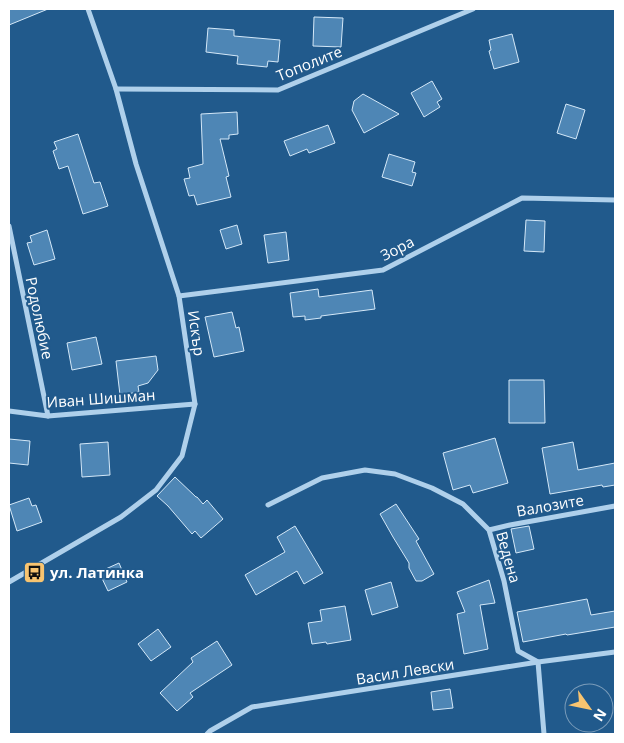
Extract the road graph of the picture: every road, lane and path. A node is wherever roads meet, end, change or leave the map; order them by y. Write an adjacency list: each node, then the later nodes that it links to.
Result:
1 (88, 9): 3 (street, Искър)
2 (472, 9): 3 (street, Тополите)
3 (116, 89): 6 (street, Искър)
4 (615, 200): 6 (street, Зора)
5 (9, 226): 9 (street, Родолюбие)
6 (180, 296): 7 (street, Искър)
7 (195, 404): 9 (street, Иван Шишман); 13 (street, Искър)
8 (9, 410): 9 (street, Иван Шишман)
9 (48, 416)
10 (268, 505): 12 (street, Ведена)
11 (615, 506): 12 (street, Валозите)
12 (489, 530): 15 (street, Ведена)
13 (9, 582)
14 (615, 652): 15 (street, Васил Левски)
15 (538, 662): 16 (street, Васил Левски); 17 (street)
16 (206, 734)
17 (544, 734)

